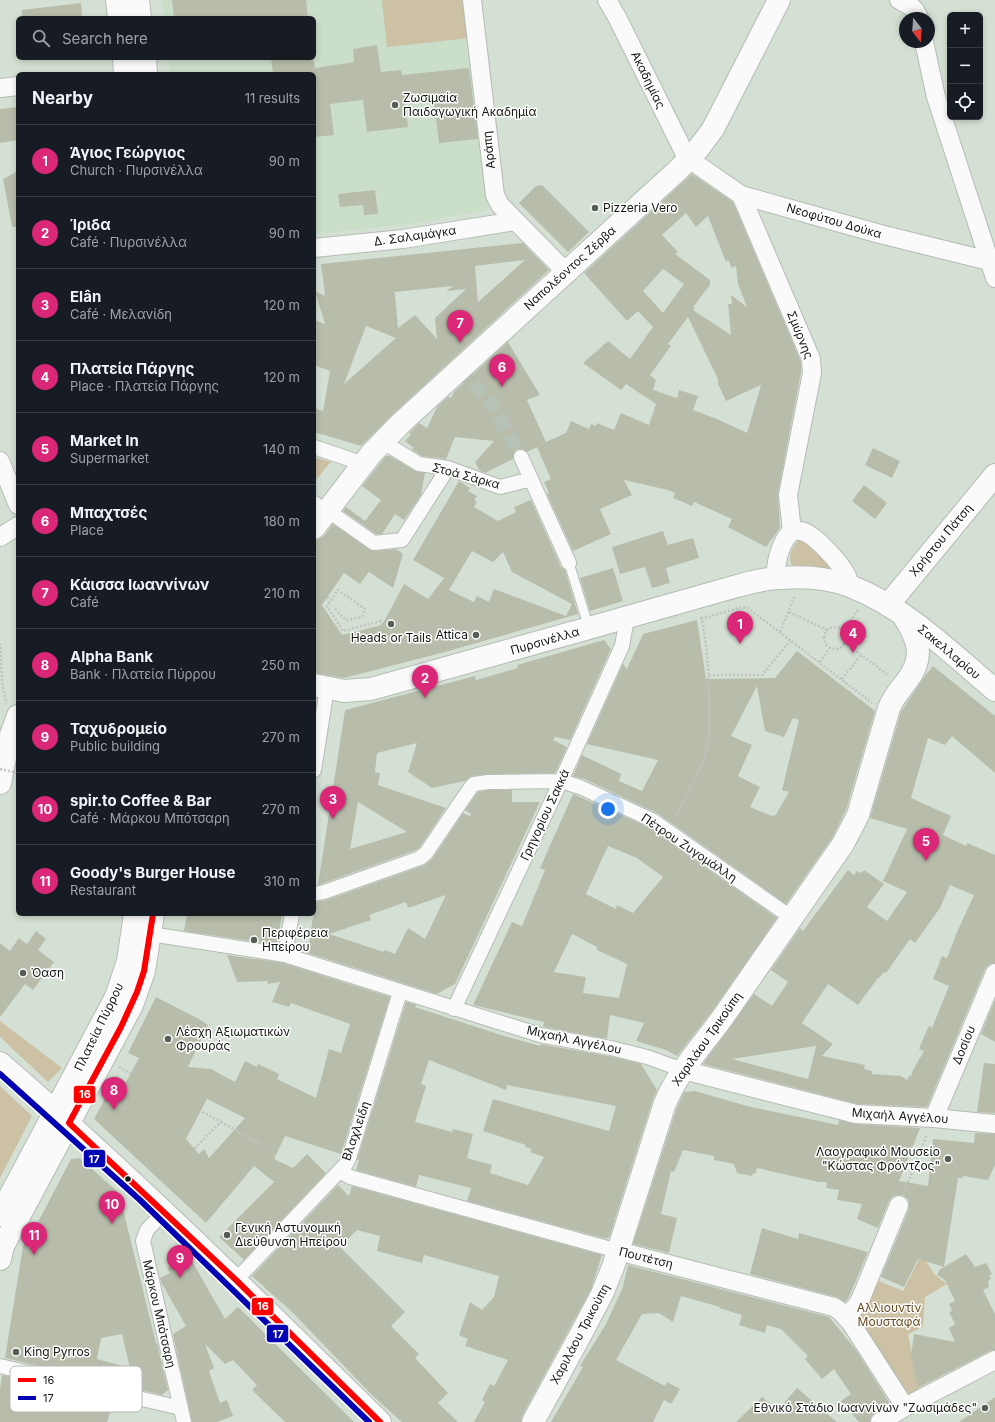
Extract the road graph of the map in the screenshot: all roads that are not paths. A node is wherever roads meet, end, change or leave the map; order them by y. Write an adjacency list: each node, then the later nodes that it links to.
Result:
1 (117, 0): 8 (street)
2 (138, 0): 9 (street)
3 (472, 0): 19 (street, Αράπη)
4 (607, 0): 17 (street, Ακαδημίας)
5 (779, 0): 17 (street, Ναπολέοντος Ζέρβα)
6 (899, 0): 7 (street)
7 (916, 12)
8 (119, 16)
9 (140, 16)
10 (925, 48): 21 (street, Νεοφύτου Δούκα)
11 (124, 60): 13 (street)
12 (145, 60): 14 (street)
13 (125, 72)
14 (146, 72)
15 (16, 86): 16 (street)
16 (0, 88)
17 (689, 159): 18 (street, Νεοφύτου Δούκα); 22 (street, Ναπολέοντος Ζέρβα)
18 (741, 195): 21 (street, Νεοφύτου Δούκα); 35 (street, Σμύρνης)
19 (516, 221): 20 (street, Δ. Σαλαμάγκα); 22 (street, Αράπη)
20 (316, 248)
21 (992, 270)
22 (566, 272): 23 (street, Ναπολέοντος Ζέρβα)
23 (383, 442): 27 (street, Ναπολέοντος Ζέρβα); 28 (street, Στοά Σάρκα)
24 (316, 448): 27 (street)
25 (521, 457): 30 (street)
26 (0, 461): 31 (street)
27 (364, 464): 32 (street, Ναπολέοντος Ζέρβα)
28 (448, 468): 30 (street, Στοά Σάρκα); 32 (street)
29 (995, 475): 40 (street, Χρήστου Πάτση)
30 (531, 479): 37 (street)
31 (16, 500)
32 (321, 507): 33 (street, Ναπολέοντος Ζέρβα)
33 (316, 522)
34 (16, 527): 36 (street)
35 (792, 531): 38 (street); 39 (street)
36 (0, 537)
37 (569, 563): 42 (lane)
38 (775, 578): 39 (street, Πυρσινέλλα); 41 (street, Πυρσινέλλα)
39 (849, 586): 40 (street, Σακελλαρίου)
40 (887, 605): 44 (street, Σακελλαρίου); 51 (street, Χαριλάου Τρικούπη)
41 (627, 618): 42 (street, Πυρσινέλλα); 47 (street, Γρηγορίου Σακκά)
42 (590, 628): 43 (street, Πυρσινέλλα)
43 (320, 687): 46 (street)
44 (995, 690)
45 (16, 722): 48 (street)
46 (316, 742)
47 (560, 782): 49 (street, Πέτρου Ζυγομάλλη); 51 (street, Πέτρου Ζυγομάλλη); 56 (street, Γρηγορίου Σακκά)
48 (0, 783)
49 (316, 894)
50 (292, 916): 53 (street)
51 (792, 918): 58 (street, Χαριλάου Τρικούπη)
52 (143, 923): 53 (street, Μιχαήλ Αγγέλου); 59 (street, Πλατεία Πύρρου)
53 (285, 956): 55 (street, Μιχαήλ Αγγέλου)
54 (995, 973): 60 (street, Δοσίου)
55 (400, 992): 56 (street, Μιχαήλ Αγγέλου); 62 (street, Βλαχλείδη)
56 (454, 1009): 58 (street, Μιχαήλ Αγγέλου)
57 (0, 1063): 59 (street)
58 (684, 1070): 60 (street, Μιχαήλ Αγγέλου); 66 (street, Χαριλάου Τρικούπη)
59 (62, 1117): 64 (street); 65 (street); 67 (street)
60 (934, 1118): 61 (street, Μιχαήλ Αγγέλου)
61 (995, 1124)
62 (340, 1171): 66 (street, Πουτέτση); 68 (street, Βλαχλείδη)
63 (899, 1205): 69 (street)
64 (164, 1212): 68 (street); 74 (street, Μάρκου Μπότσαρη)
65 (0, 1215)
66 (618, 1251): 69 (street, Πουτέτση); 78 (street, Χαριλάου Τρικούπη)
67 (0, 1259)
68 (236, 1280): 77 (street)
69 (846, 1317): 75 (street, Πουτέτση)
70 (995, 1360): 75 (street)
71 (0, 1366): 72 (street)
72 (10, 1368)
73 (142, 1399): 74 (street)
74 (180, 1408): 76 (street, Μάρκου Μπότσαρη)
75 (905, 1408): 79 (street)
76 (184, 1422)
77 (380, 1422)
78 (533, 1422)
79 (880, 1422)

